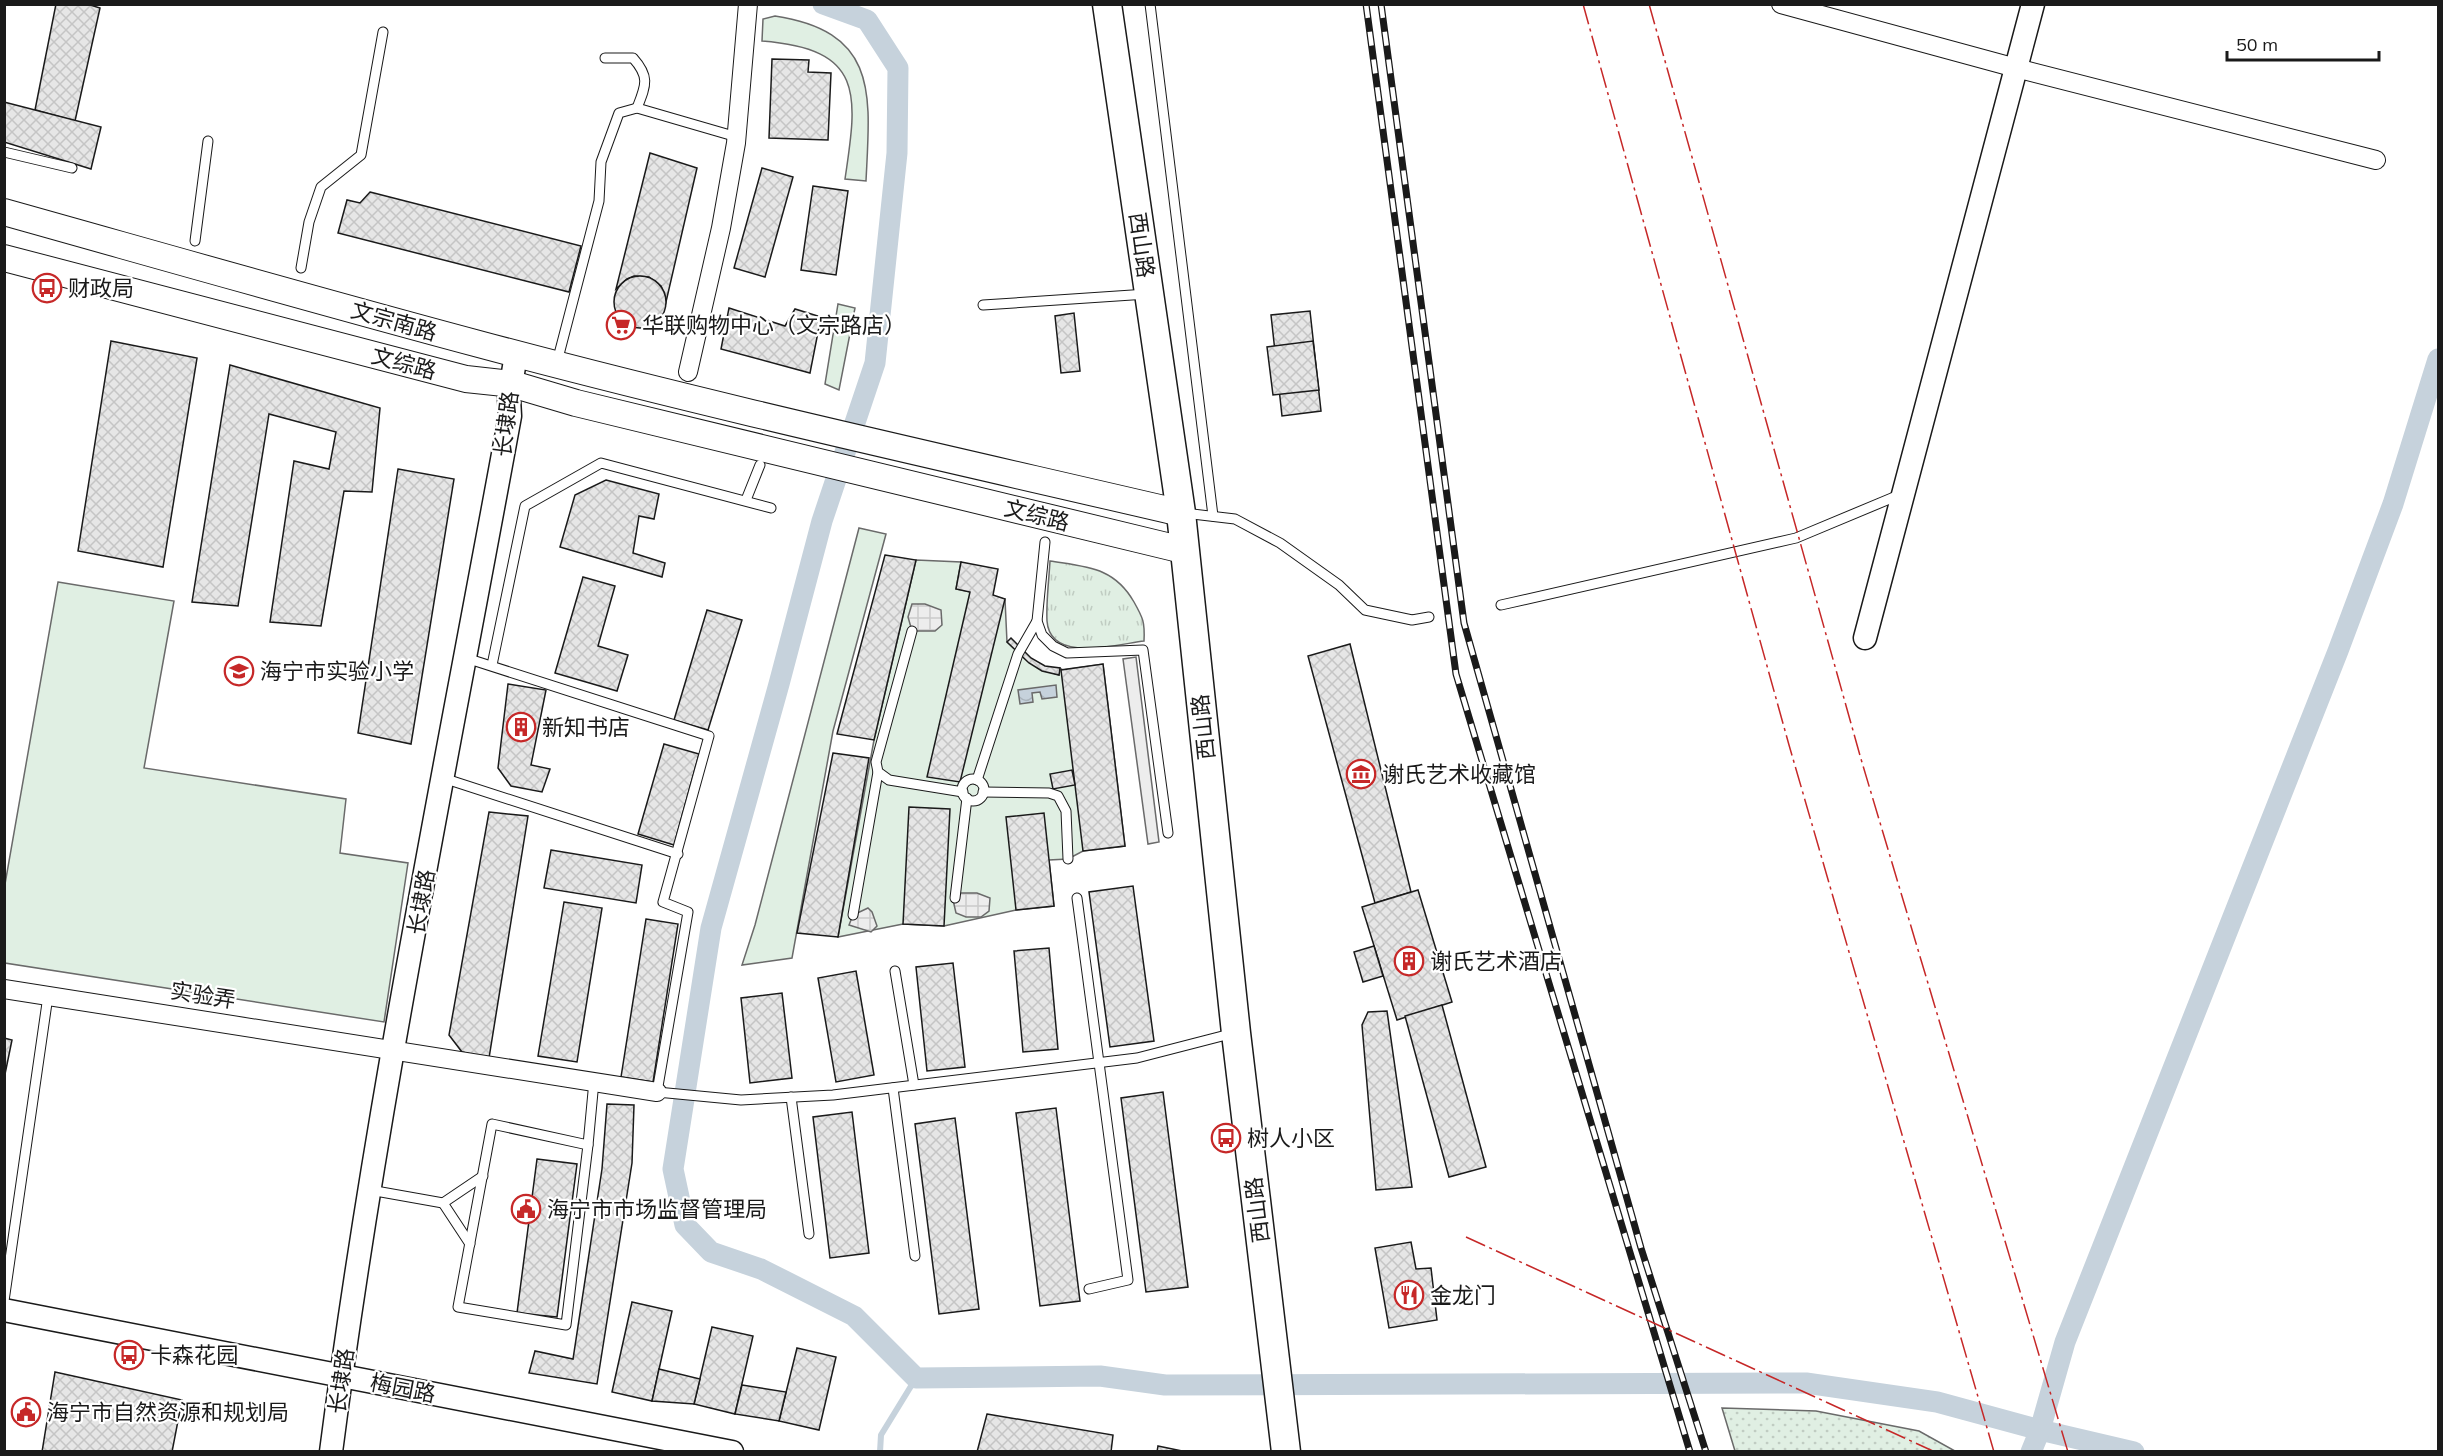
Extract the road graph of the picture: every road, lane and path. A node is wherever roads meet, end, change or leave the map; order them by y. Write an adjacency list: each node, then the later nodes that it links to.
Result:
1 (748, 4): 10 (street)
2 (1107, 4): 19 (main road, 西山路)
3 (1150, 4): 30 (lane)
4 (1781, 4): 8 (street)
5 (2033, 4): 8 (street)
6 (383, 32): 18 (lane)
7 (605, 58): 9 (lane)
8 (2016, 68): 13 (street); 26 (street)
9 (638, 108): 10 (lane); 22 (lane)
10 (737, 136): 23 (street)
11 (208, 141): 16 (lane)
12 (4, 152): 14 (lane)
13 (2376, 160)
14 (72, 168)
15 (4, 212): 21 (main road, 文宗南路)
16 (195, 241)
17 (4, 258): 24 (main road, 文综路)
18 (301, 268)
19 (1149, 294): 20 (lane); 29 (main road, 西山路)
20 (983, 305)
21 (516, 354): 22 (main road, 文宗南路); 24 (street, 长埭路)
22 (557, 364): 29 (main road, 文宗南路)
23 (688, 372)
24 (512, 384): 32 (main road, 文综路); 38 (street, 长埭路)
25 (760, 465): 27 (lane)
26 (1903, 493): 33 (lane); 37 (street)
27 (746, 500): 28 (lane); 39 (lane)
28 (771, 508)
29 (1181, 513): 30 (lane); 32 (main road, 西山路)
30 (1213, 516): 34 (lane)
31 (1045, 542): 35 (lane)
32 (1184, 550): 54 (main road, 西山路)
33 (1501, 605)
34 (1429, 617)
35 (1037, 621): 42 (lane); 45 (lane)
36 (912, 631): 40 (lane)
37 (1865, 638)
38 (466, 658): 39 (lane); 41 (street, 长埭路)
39 (492, 665): 46 (lane)
40 (878, 771): 44 (lane); 50 (lane)
41 (443, 778): 46 (lane); 55 (street, 长埭路)
42 (977, 780): 43 (lane); 44 (lane)
43 (983, 792): 44 (lane); 47 (lane)
44 (965, 795): 48 (lane)
45 (1168, 833)
46 (678, 854): 60 (lane)
47 (1068, 859)
48 (956, 898)
49 (1077, 898): 56 (lane)
50 (853, 915)
51 (896, 970): 58 (lane)
52 (4, 989): 53 (street, 实验弄)
53 (48, 996): 55 (street, 实验弄); 70 (lane)
54 (1236, 1033): 56 (lane); 73 (main road, 西山路)
55 (393, 1049): 57 (street, 实验弄); 64 (street, 长埭路)
56 (1099, 1063): 58 (lane); 69 (lane)
57 (594, 1081): 60 (street, 实验弄); 62 (lane)
58 (914, 1085): 59 (lane)
59 (893, 1088): 61 (lane); 68 (lane)
60 (657, 1092): 61 (lane)
61 (791, 1097): 66 (lane)
62 (588, 1145): 63 (lane); 67 (lane)
63 (483, 1176): 65 (lane); 67 (lane)
64 (370, 1190): 65 (lane); 72 (street, 长埭路)
65 (443, 1203): 67 (lane)
66 (809, 1234)
67 (470, 1244)
68 (915, 1256)
69 (1089, 1289)
70 (4, 1301)
71 (4, 1310): 72 (street, 梅园路)
72 (341, 1376): 74 (street, 长埭路); 75 (street, 梅园路)
73 (1284, 1440)
74 (331, 1452)
75 (732, 1452)

